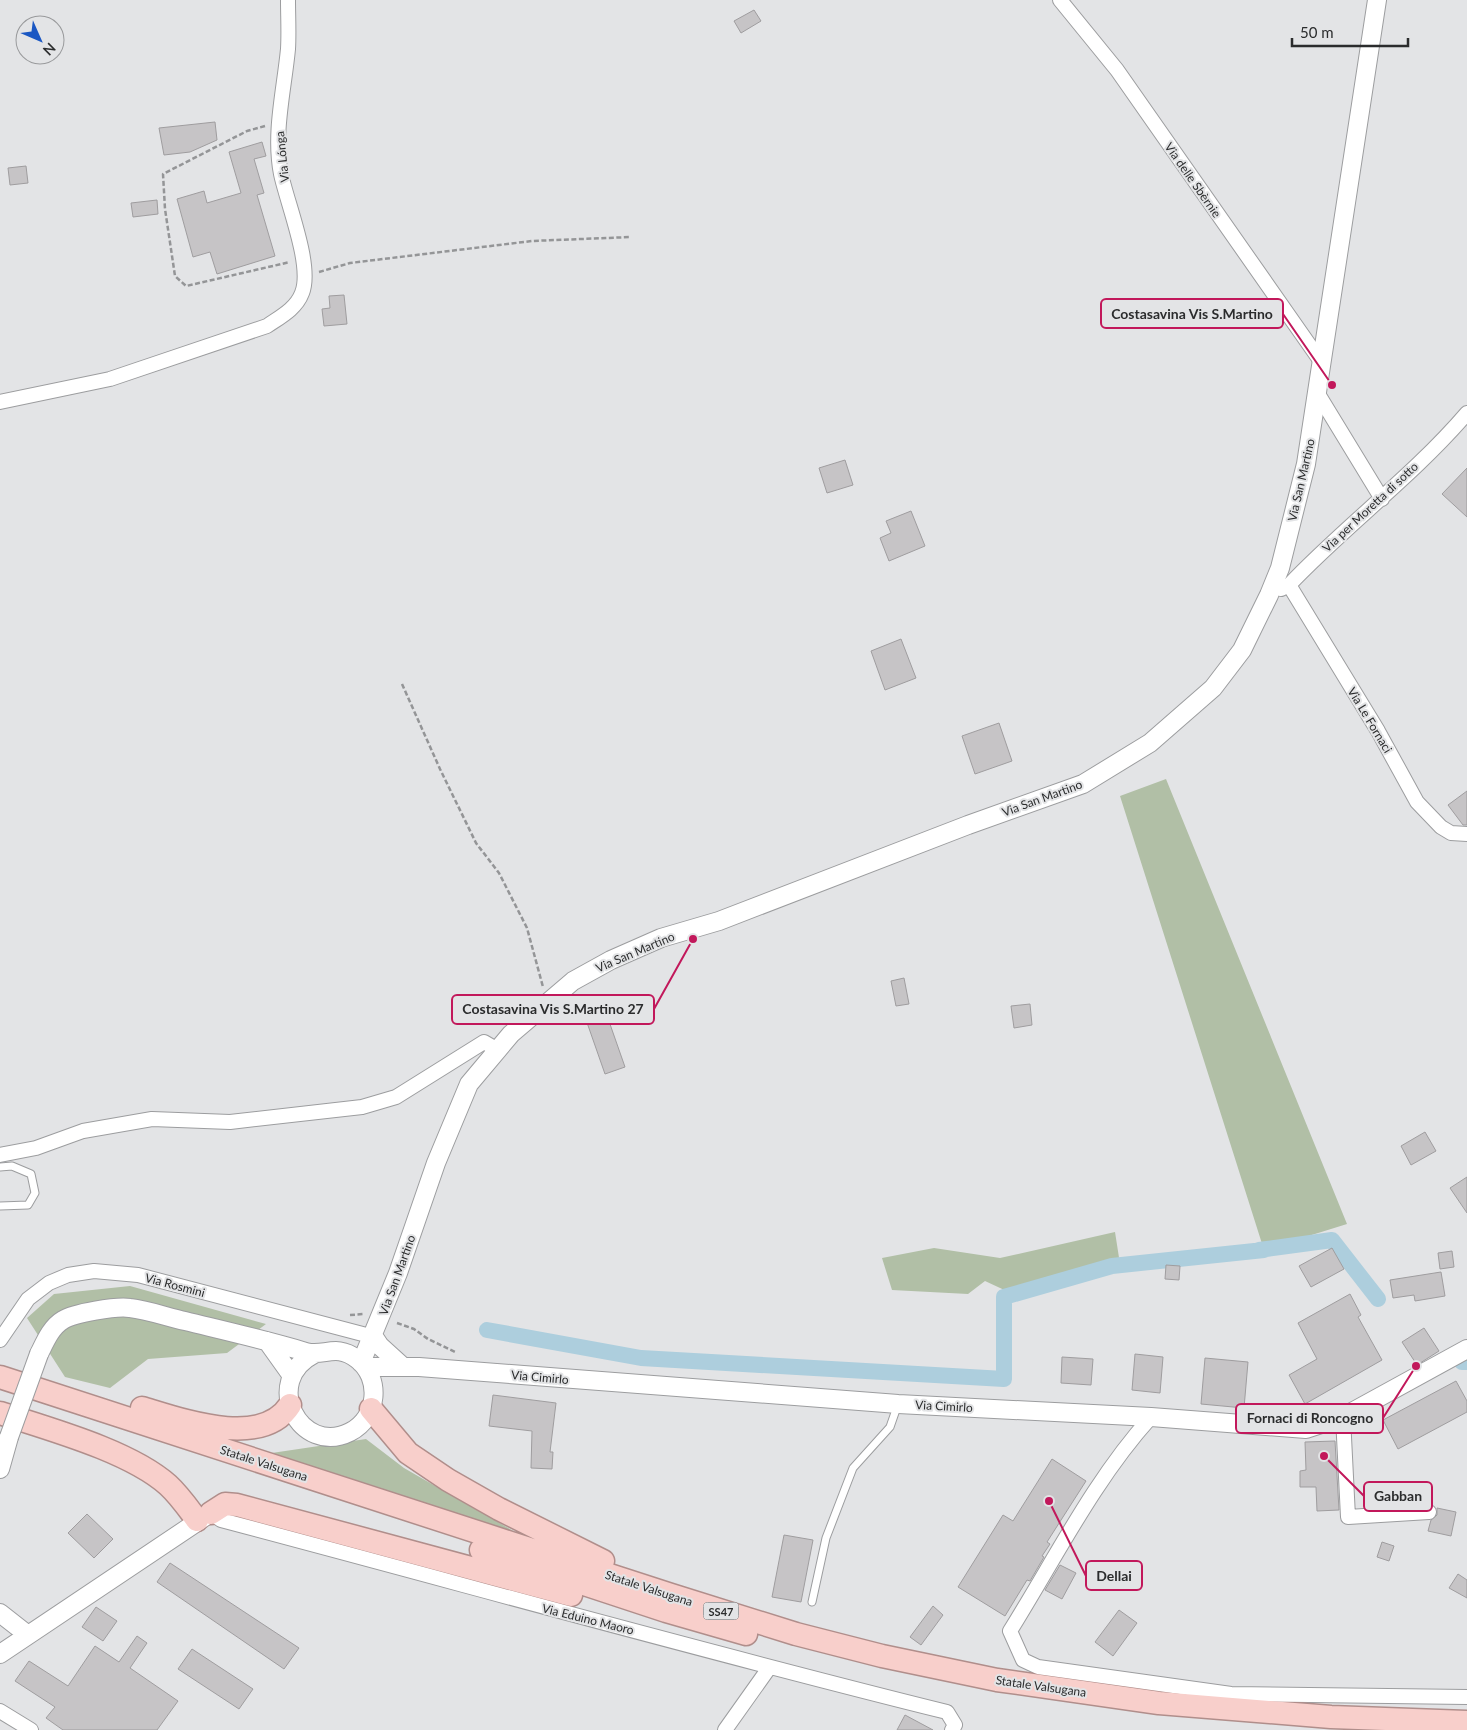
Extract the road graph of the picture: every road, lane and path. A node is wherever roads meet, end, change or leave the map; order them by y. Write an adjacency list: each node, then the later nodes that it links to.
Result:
1 (288, 0): 4 (street, Via Lónga)
2 (1060, 0): 8 (street, Via delle Sbèrnie)
3 (1377, 0): 8 (street, Via San Martino)
4 (278, 123): 6 (street, Via Lónga); 6 (path)
5 (631, 237): 7 (path)
6 (303, 259): 7 (street, Via Lónga)
7 (305, 276): 10 (street, Via Lónga)
8 (1322, 363): 9 (street, Via San Martino)
9 (1318, 394): 12 (street); 14 (street, Via San Martino)
10 (0, 402)
11 (1467, 413): 12 (street, Via per Moretta di sotto)
12 (1382, 499): 13 (street, Via per Moretta di sotto)
13 (1290, 585): 14 (street, Via per Moretta di sotto); 16 (street, Via Le Fornaci)
14 (1269, 594): 17 (street, Via San Martino)
15 (402, 684): 17 (path)
16 (1467, 834)
17 (547, 1003): 18 (street, Via San Martino)
18 (496, 1049): 19 (street); 22 (street, Via San Martino)
19 (0, 1155)
20 (0, 1167): 21 (lane)
21 (0, 1206)
22 (374, 1337): 23 (street, Via Rosmini); 27 (street); 28 (street)
23 (0, 1340)
24 (267, 1341): 26 (street); 29 (street); 40 (street, bridge)
25 (1467, 1349): 39 (street, Via Cimirlo)
26 (314, 1354): 27 (street); 29 (street)
27 (359, 1362): 28 (street, Via Cimirlo); 31 (street)
28 (402, 1366): 31 (street); 34 (street, Via Cimirlo)
29 (292, 1376): 35 (street)
30 (0, 1378): 32 (highway, Statale Valsugana / SS47)
31 (373, 1383): 36 (street)
32 (42, 1392): 35 (highway); 44 (highway, Statale Valsugana / SS47)
33 (0, 1393): 44 (highway, Statale Valsugana / SS47)
34 (898, 1404): 38 (street, Via Cimirlo); 43 (lane)
35 (290, 1405): 36 (street)
36 (371, 1408): 44 (highway)
37 (0, 1412): 42 (highway)
38 (1151, 1417): 39 (street, Via Cimirlo); 49 (street)
39 (1343, 1417): 41 (street)
40 (0, 1468)
41 (1429, 1512)
42 (204, 1517): 44 (highway); 46 (street); 48 (street, Via Eduino Maoro)
43 (812, 1602)
44 (668, 1603): 51 (highway, Statale Valsugana / SS47); 55 (highway, Statale Valsugana / SS47)
45 (0, 1613): 46 (street)
46 (28, 1635): 47 (street)
47 (0, 1654)
48 (769, 1668): 53 (street); 54 (street, Via Eduino Maoro)
49 (1467, 1697)
50 (0, 1710): 52 (street)
51 (1467, 1722)
52 (31, 1730)
53 (725, 1730)
54 (952, 1730)
55 (1339, 1730)

